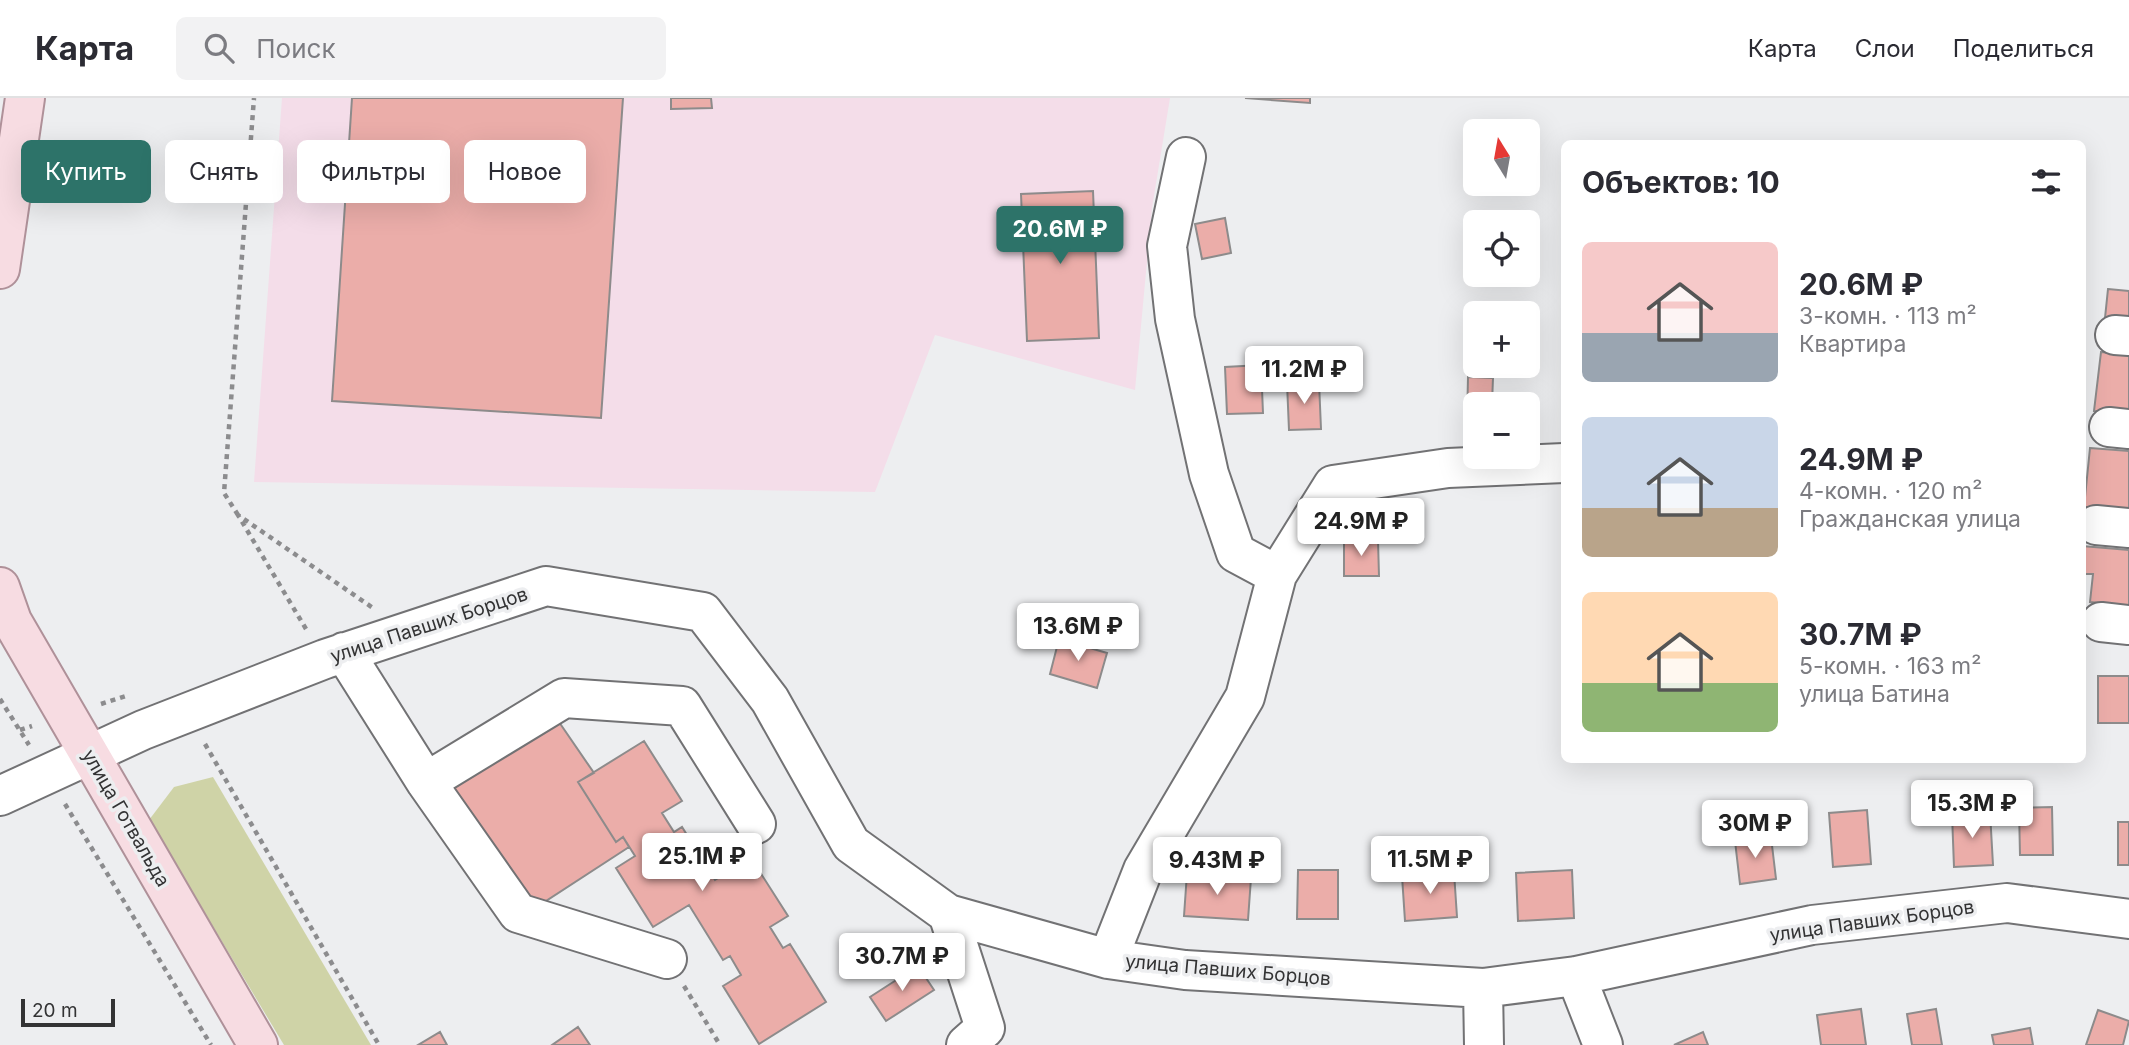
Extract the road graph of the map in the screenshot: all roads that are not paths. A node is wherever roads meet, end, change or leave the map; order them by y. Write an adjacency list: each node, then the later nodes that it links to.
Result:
1 (25, 98): 2 (main road)
2 (9, 146): 4 (main road)
3 (1186, 157): 6 (street)
4 (0, 269)
5 (1561, 463): 6 (street)
6 (1277, 575): 16 (street)
7 (0, 587): 9 (main road, улица Готвальда)
8 (334, 656): 9 (street, улица Павших Борцов); 10 (street); 13 (street, улица Павших Борцов)
9 (90, 756): 11 (street, улица Павших Борцов); 20 (main road, улица Готвальда)
10 (426, 782): 12 (street); 15 (street)
11 (0, 796)
12 (755, 824)
13 (948, 915): 16 (street, улица Павших Борцов); 19 (street)
14 (2129, 919): 17 (street, улица Павших Борцов)
15 (667, 959)
16 (1108, 959): 18 (street, улица Павших Борцов)
17 (1576, 976): 18 (street, улица Павших Борцов); 22 (street)
18 (1483, 989): 21 (street)
19 (981, 1039)
20 (258, 1045)
21 (1484, 1045)
22 (1603, 1045)

